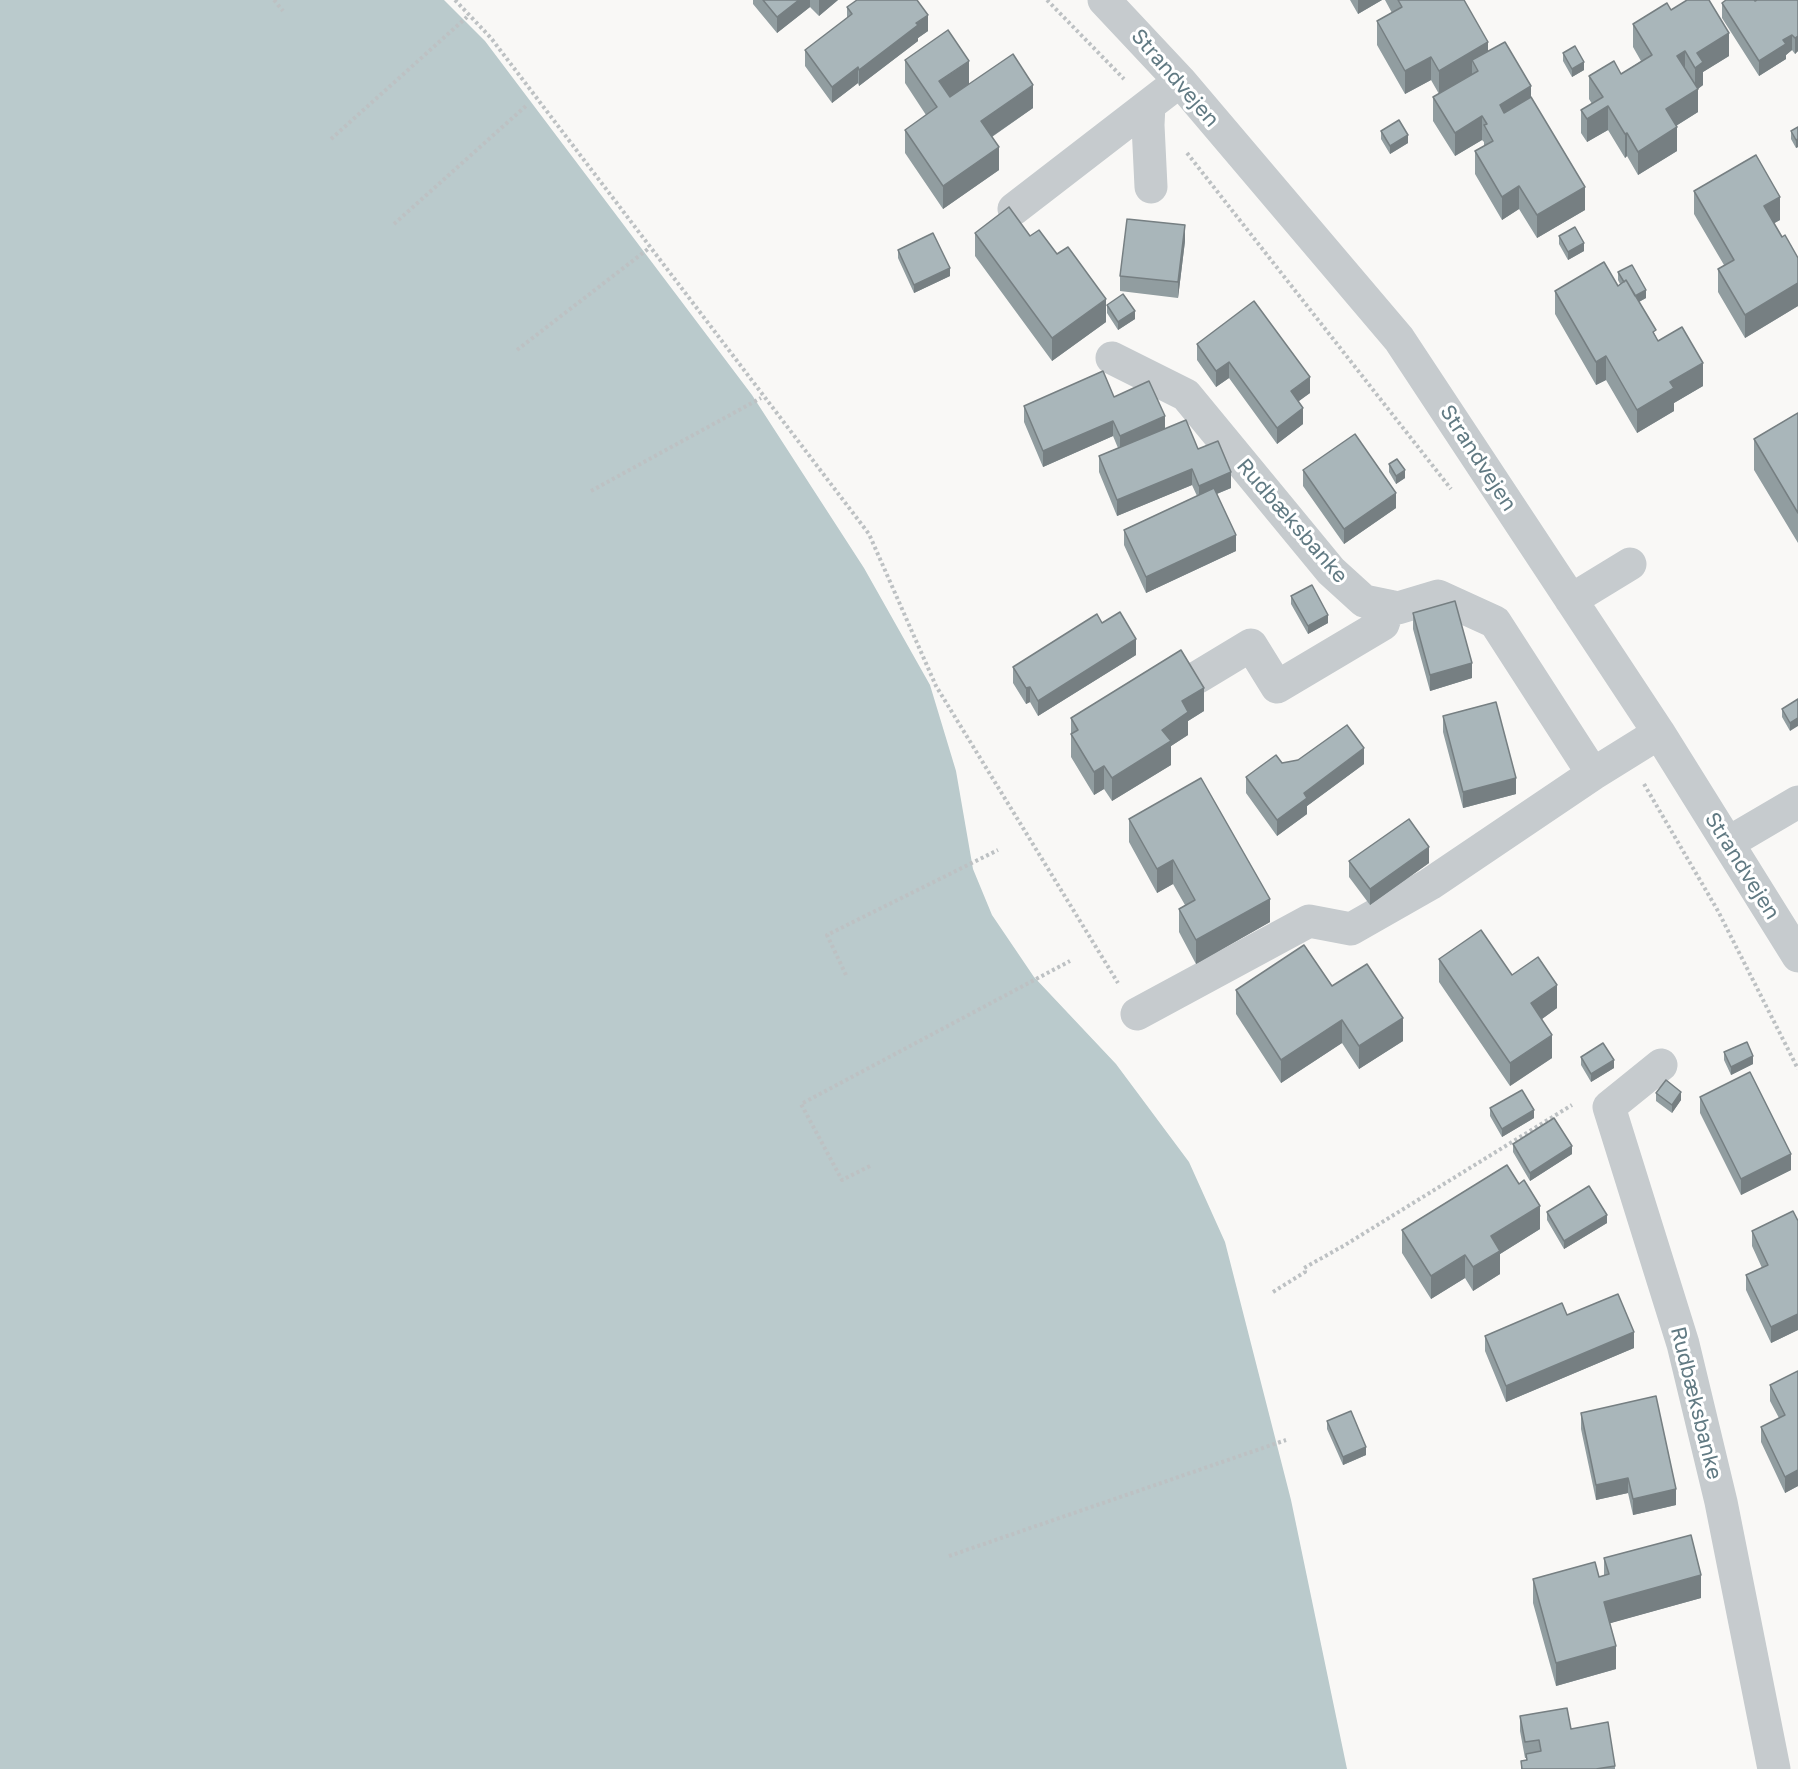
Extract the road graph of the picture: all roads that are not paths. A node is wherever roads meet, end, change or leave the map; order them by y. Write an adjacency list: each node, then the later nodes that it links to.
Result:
1 (1121, 5): 2 (street, Strandvejen)
2 (1180, 81): 3 (street); 8 (street, Strandvejen)
3 (1149, 105): 4 (street); 5 (street)
4 (1151, 187)
5 (1014, 209)
6 (1112, 358): 9 (street, Rudbæksbanke)
7 (1630, 564): 8 (street)
8 (1571, 600): 11 (street, Strandvejen)
9 (1389, 606): 10 (street); 12 (street, Rudbæksbanke)
10 (1198, 677)
11 (1659, 733): 12 (street); 14 (street, Strandvejen)
12 (1593, 774): 16 (street)
13 (1798, 802): 14 (street)
14 (1728, 843): 15 (street, Strandvejen)
15 (1798, 956)
16 (1137, 1014)
17 (1661, 1065): 18 (street, Rudbæksbanke)
18 (1774, 1769)

